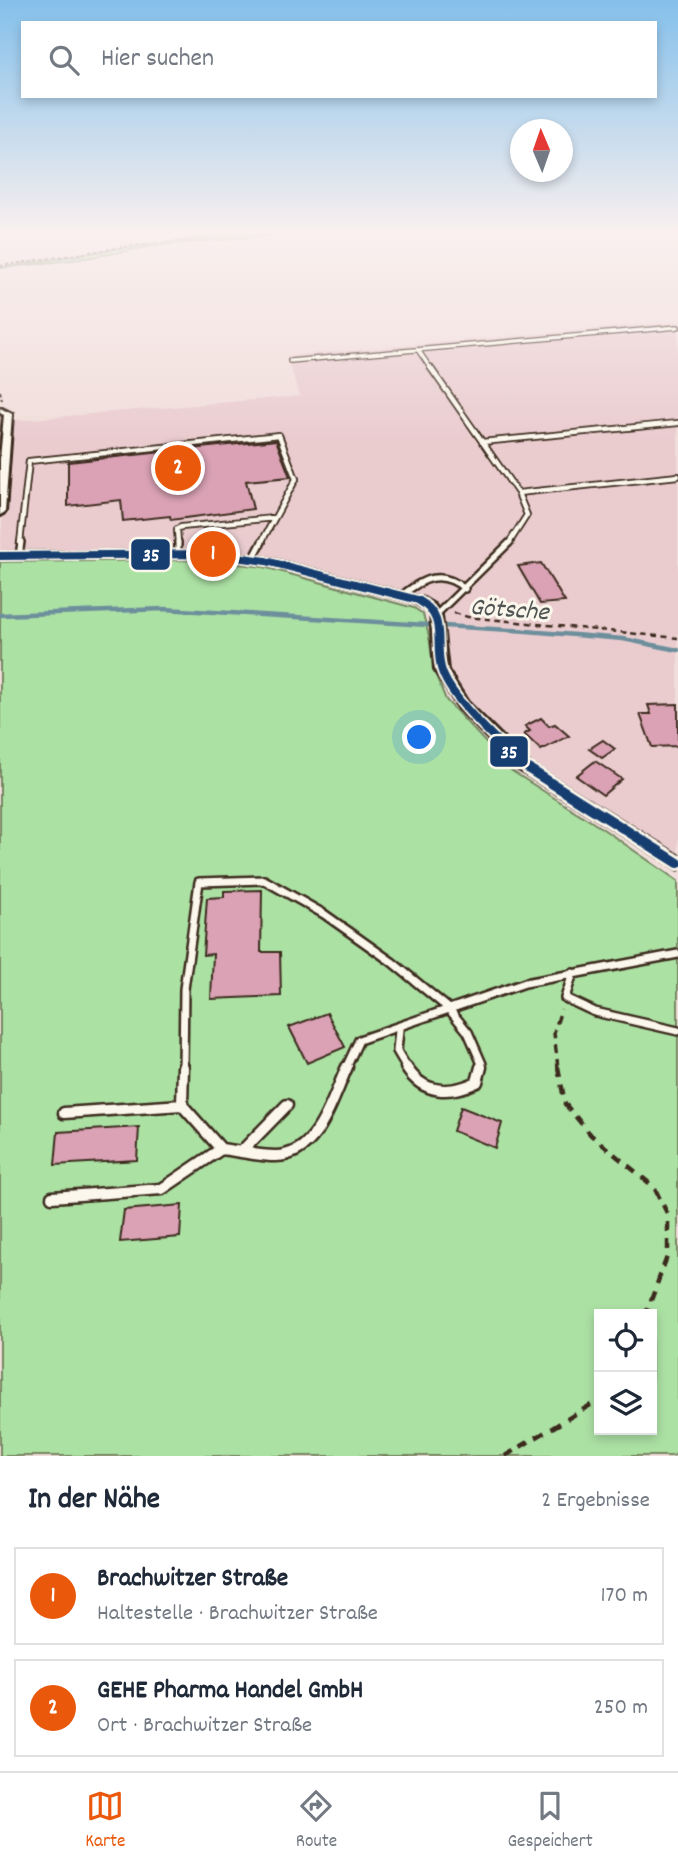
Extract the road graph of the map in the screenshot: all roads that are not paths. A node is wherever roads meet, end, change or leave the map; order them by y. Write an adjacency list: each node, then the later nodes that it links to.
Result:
1 (678, 327): 2 (lane)
2 (418, 350): 3 (lane); 6 (lane)
3 (290, 361)
4 (0, 410): 9 (street)
5 (678, 423): 6 (lane)
6 (482, 442): 8 (lane)
7 (678, 476): 8 (lane)
8 (518, 493): 15 (lane)
9 (0, 512)
10 (274, 518): 11 (lane); 13 (lane); 14 (lane)
11 (178, 554): 13 (street); 14 (street)
12 (0, 556): 13 (street)
13 (19, 556)
14 (253, 559): 16 (street)
15 (465, 589): 16 (lane); 17 (lane)
16 (401, 596): 17 (street)
17 (439, 612): 18 (street)
18 (678, 863)
19 (678, 954): 20 (lane)
20 (573, 973): 21 (lane); 23 (lane)
21 (448, 1008): 22 (lane); 22 (lane); 24 (lane)
22 (398, 1030): 28 (lane)
23 (678, 1031)
24 (182, 1105): 26 (lane); 27 (lane)
25 (287, 1105): 28 (lane)
26 (64, 1112)
27 (221, 1149): 28 (lane); 29 (lane)
28 (243, 1150)
29 (51, 1197)

